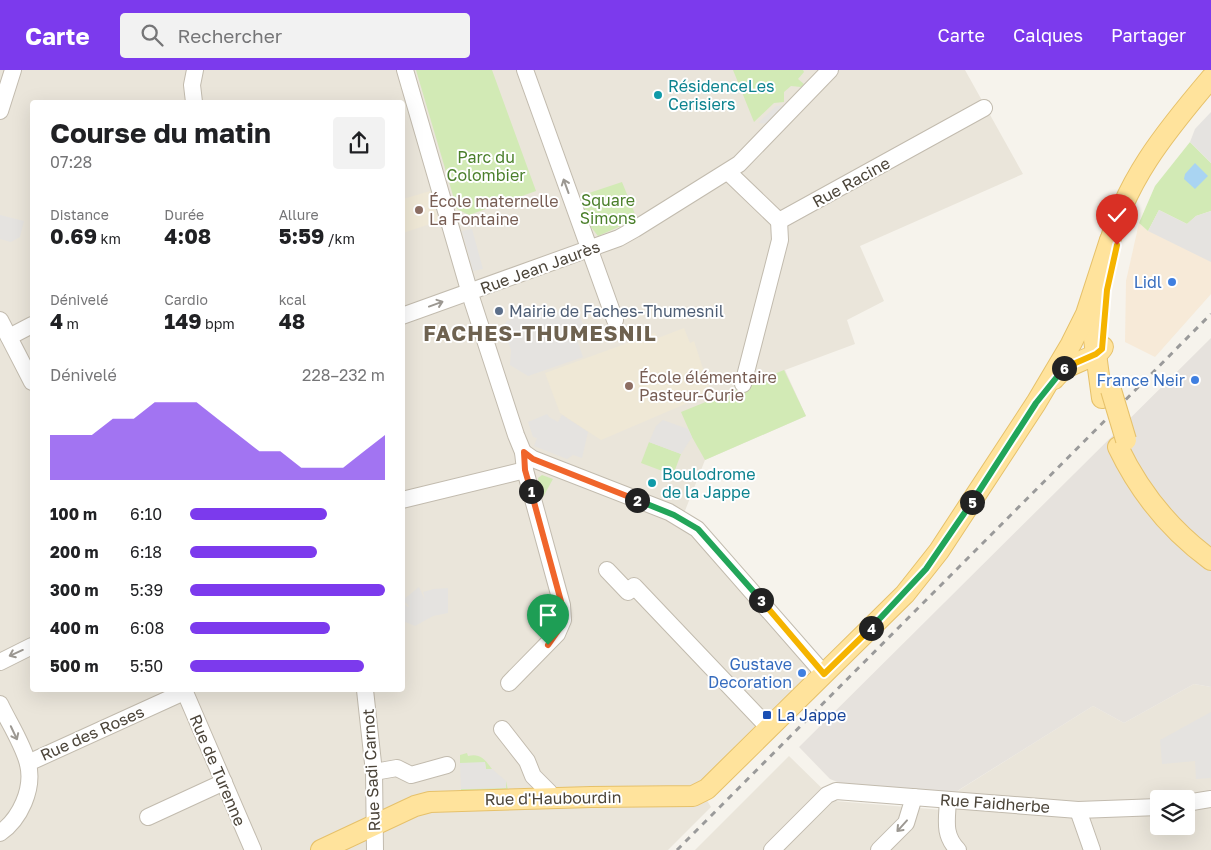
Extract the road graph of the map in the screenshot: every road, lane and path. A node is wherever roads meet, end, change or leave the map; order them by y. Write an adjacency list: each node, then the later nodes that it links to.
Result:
1 (14, 70): 10 (street)
2 (405, 70): 15 (street)
3 (525, 70): 14 (street, one-way to 3)
4 (830, 70): 11 (street, Rue Jean Jaurès)
5 (191, 72): 8 (street)
6 (1211, 78): 13 (main road)
7 (1211, 90): 21 (main road)
8 (194, 100)
9 (984, 108): 12 (street, Rue Racine)
10 (0, 112)
11 (728, 172): 12 (street); 14 (street, Rue Jean Jaurès)
12 (779, 221): 25 (street)
13 (1110, 240): 21 (main road); 22 (main road)
14 (589, 249): 15 (street, Rue Jean Jaurès); 18 (street)
15 (470, 292): 16 (street, Rue Jean Jaurès, one-way to 15); 29 (street)
16 (405, 315)
17 (0, 320): 20 (street)
18 (615, 320)
19 (30, 326): 20 (street)
20 (9, 337): 23 (street)
21 (1099, 349): 22 (main road); 24 (main road); 26 (main road)
22 (1060, 360): 27 (main road)
23 (30, 378)
24 (1052, 383): 26 (main road); 27 (main road)
25 (743, 384)
26 (1105, 392): 28 (main road)
27 (1036, 403): 37 (main road, Rue d'Haubourdin)
28 (1122, 443): 32 (main road); 33 (main road)
29 (524, 452): 30 (street); 37 (street)
30 (525, 470): 31 (street); 38 (street)
31 (405, 499)
32 (1211, 550)
33 (1211, 560)
34 (607, 570): 43 (street)
35 (30, 647): 36 (street, one-way to 36)
36 (0, 662)
37 (824, 674): 43 (main road, Rue d'Haubourdin)
38 (508, 683)
39 (182, 692): 45 (street, Rue des Roses)
40 (184, 692): 48 (street, Rue de Turenne)
41 (365, 692): 47 (street, Rue Sadi Carnot)
42 (0, 704): 45 (street, one-way to 45)
43 (769, 728): 50 (main road, Rue d'Haubourdin)
44 (502, 729): 50 (street)
45 (28, 763): 58 (street)
46 (447, 765): 47 (street)
47 (374, 772): 57 (street, Rue Sadi Carnot)
48 (224, 782): 56 (street); 59 (street, Rue de Turenne)
49 (914, 797): 52 (street, Rue Faidherbe); 62 (street, Rue Faidherbe); 63 (street, one-way to 63)
50 (551, 798): 57 (main road, Rue d'Haubourdin)
51 (1211, 799): 53 (street)
52 (948, 800): 55 (street, Rue Faidherbe); 64 (street)
53 (1195, 802)
54 (1150, 808): 55 (street, Rue Faidherbe)
55 (1078, 810): 65 (street)
56 (148, 817)
57 (375, 826): 60 (main road, Rue d'Haubourdin); 61 (street, Rue Sadi Carnot)
58 (0, 833)
59 (253, 850)
60 (321, 850)
61 (375, 850)
62 (772, 850)
63 (879, 850)
64 (958, 850)
65 (1092, 850)

